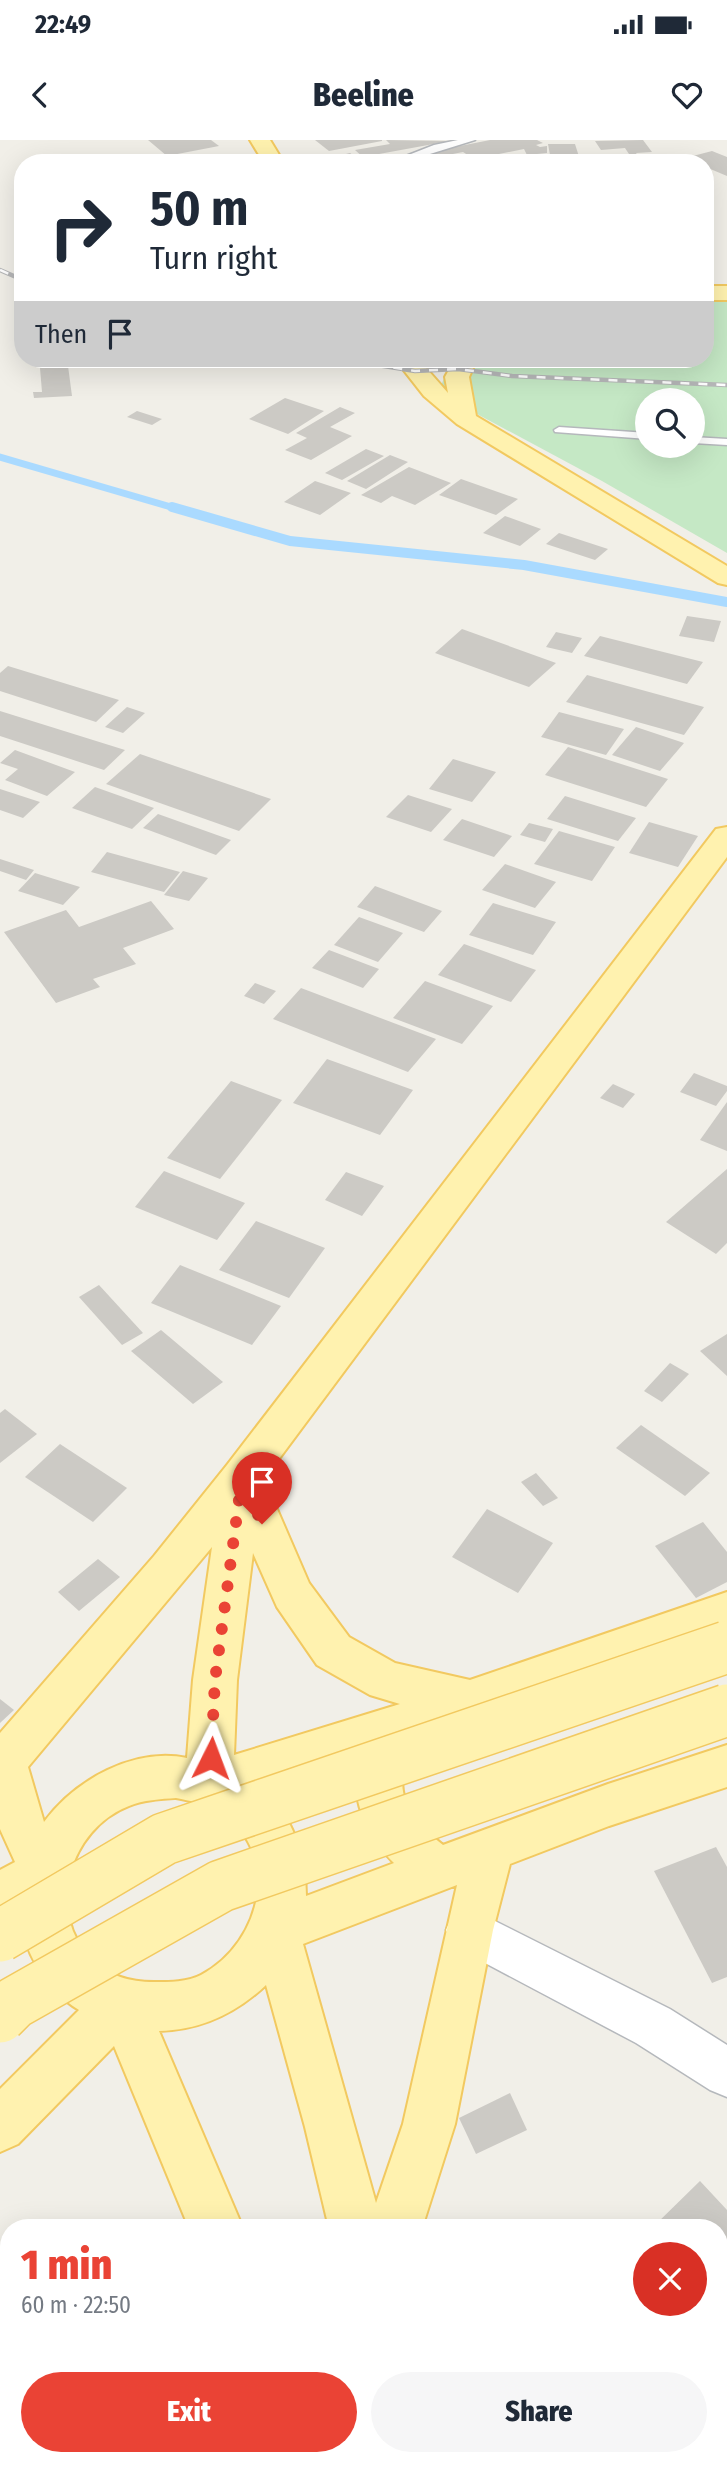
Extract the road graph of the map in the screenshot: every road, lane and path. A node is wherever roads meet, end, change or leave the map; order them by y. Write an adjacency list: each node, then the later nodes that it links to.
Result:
1 (471, 140): 2 (lane)
2 (417, 154)
3 (417, 368): 5 (main road)
4 (462, 368): 5 (main road)
5 (465, 419): 10 (main road)
6 (559, 430): 7 (lane)
7 (635, 435)
8 (705, 441): 9 (lane)
9 (727, 442)
10 (727, 577)
11 (727, 836): 12 (main road)
12 (242, 1477): 15 (main road); 18 (main road); 20 (main road)
13 (727, 1611): 15 (main road)
14 (727, 1647): 27 (main road, bridge)
15 (470, 1700): 17 (main road)
16 (727, 1710): 29 (main road, bridge)
17 (386, 1730): 20 (main road); 23 (main road)
18 (2, 1764): 22 (main road)
19 (727, 1766): 21 (main road)
20 (209, 1784): 22 (main road); 26 (main road)
21 (490, 1850): 23 (main road); 25 (main road)
22 (22, 1868): 24 (main road); 28 (main road)
23 (435, 1869): 26 (main road)
24 (0, 1896)
25 (469, 1930): 30 (street); 34 (main road)
26 (275, 1931): 28 (main road); 33 (main road)
27 (0, 1936)
28 (120, 2004): 31 (main road); 32 (main road)
29 (0, 2017)
30 (727, 2073)
31 (0, 2126)
32 (208, 2207)
33 (354, 2219)
34 (399, 2219)

